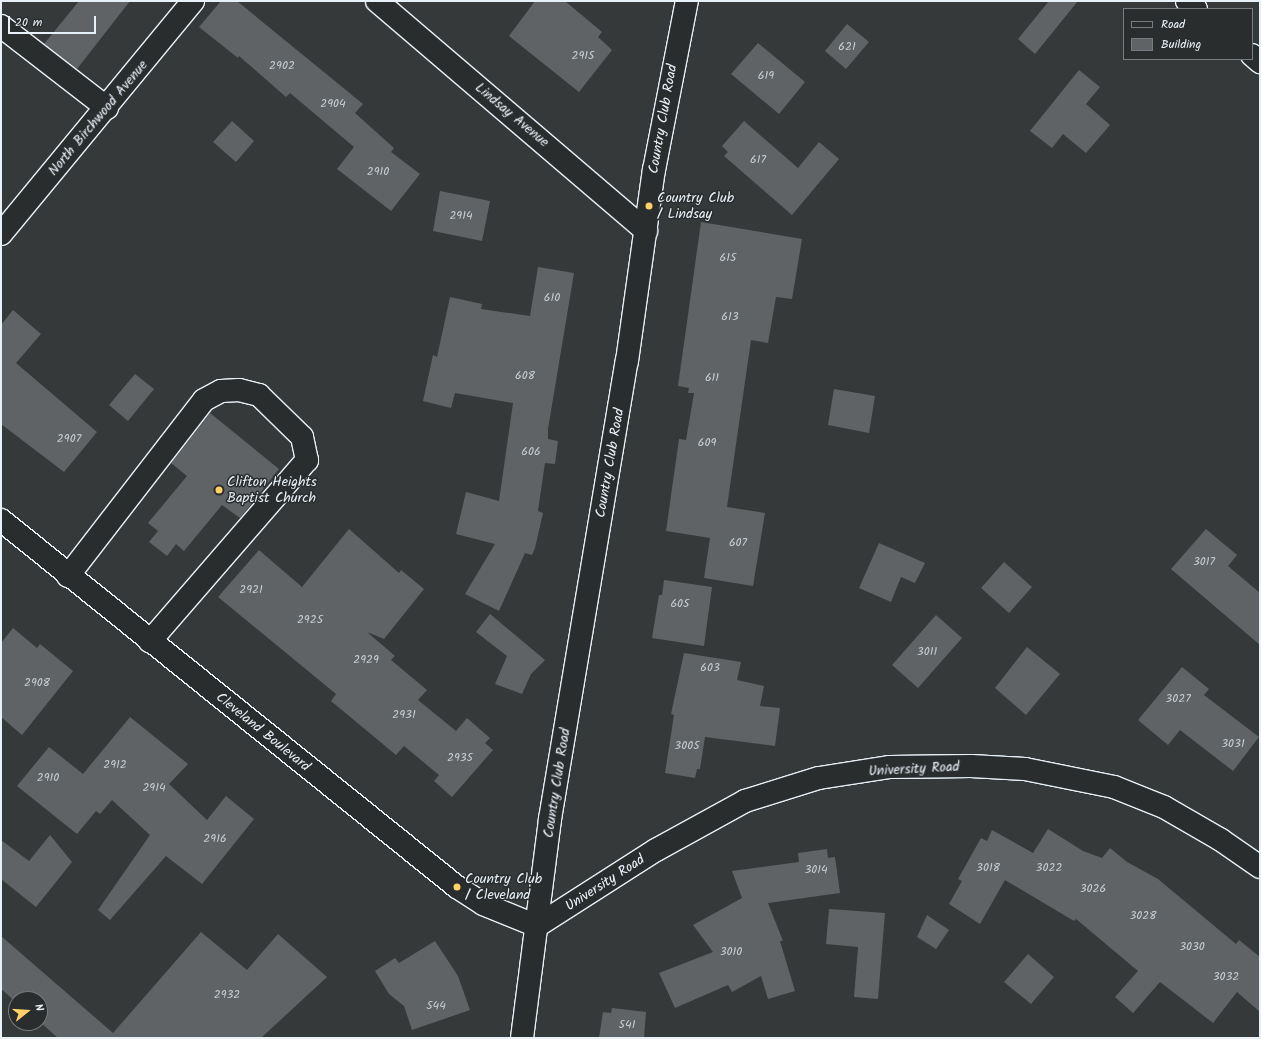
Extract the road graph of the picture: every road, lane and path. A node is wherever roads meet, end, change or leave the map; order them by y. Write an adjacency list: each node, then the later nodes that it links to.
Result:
1 (193, 1): 7 (street, North Birchwood Avenue)
2 (377, 1): 8 (street, Lindsay Avenue)
3 (687, 1): 8 (street, Country Club Road)
4 (1187, 1): 5 (street)
5 (1195, 8)
6 (1, 26): 7 (street)
7 (107, 108): 9 (street, North Birchwood Avenue)
8 (646, 231): 14 (street, Country Club Road)
9 (1, 234)
10 (1, 520): 11 (street, Cleveland Boulevard)
11 (68, 576): 12 (street, Cleveland Boulevard); 12 (street)
12 (150, 641): 14 (street, Cleveland Boulevard)
13 (1260, 867): 14 (street, University Road)
14 (537, 926): 15 (street, Country Club Road)
15 (522, 1038)

